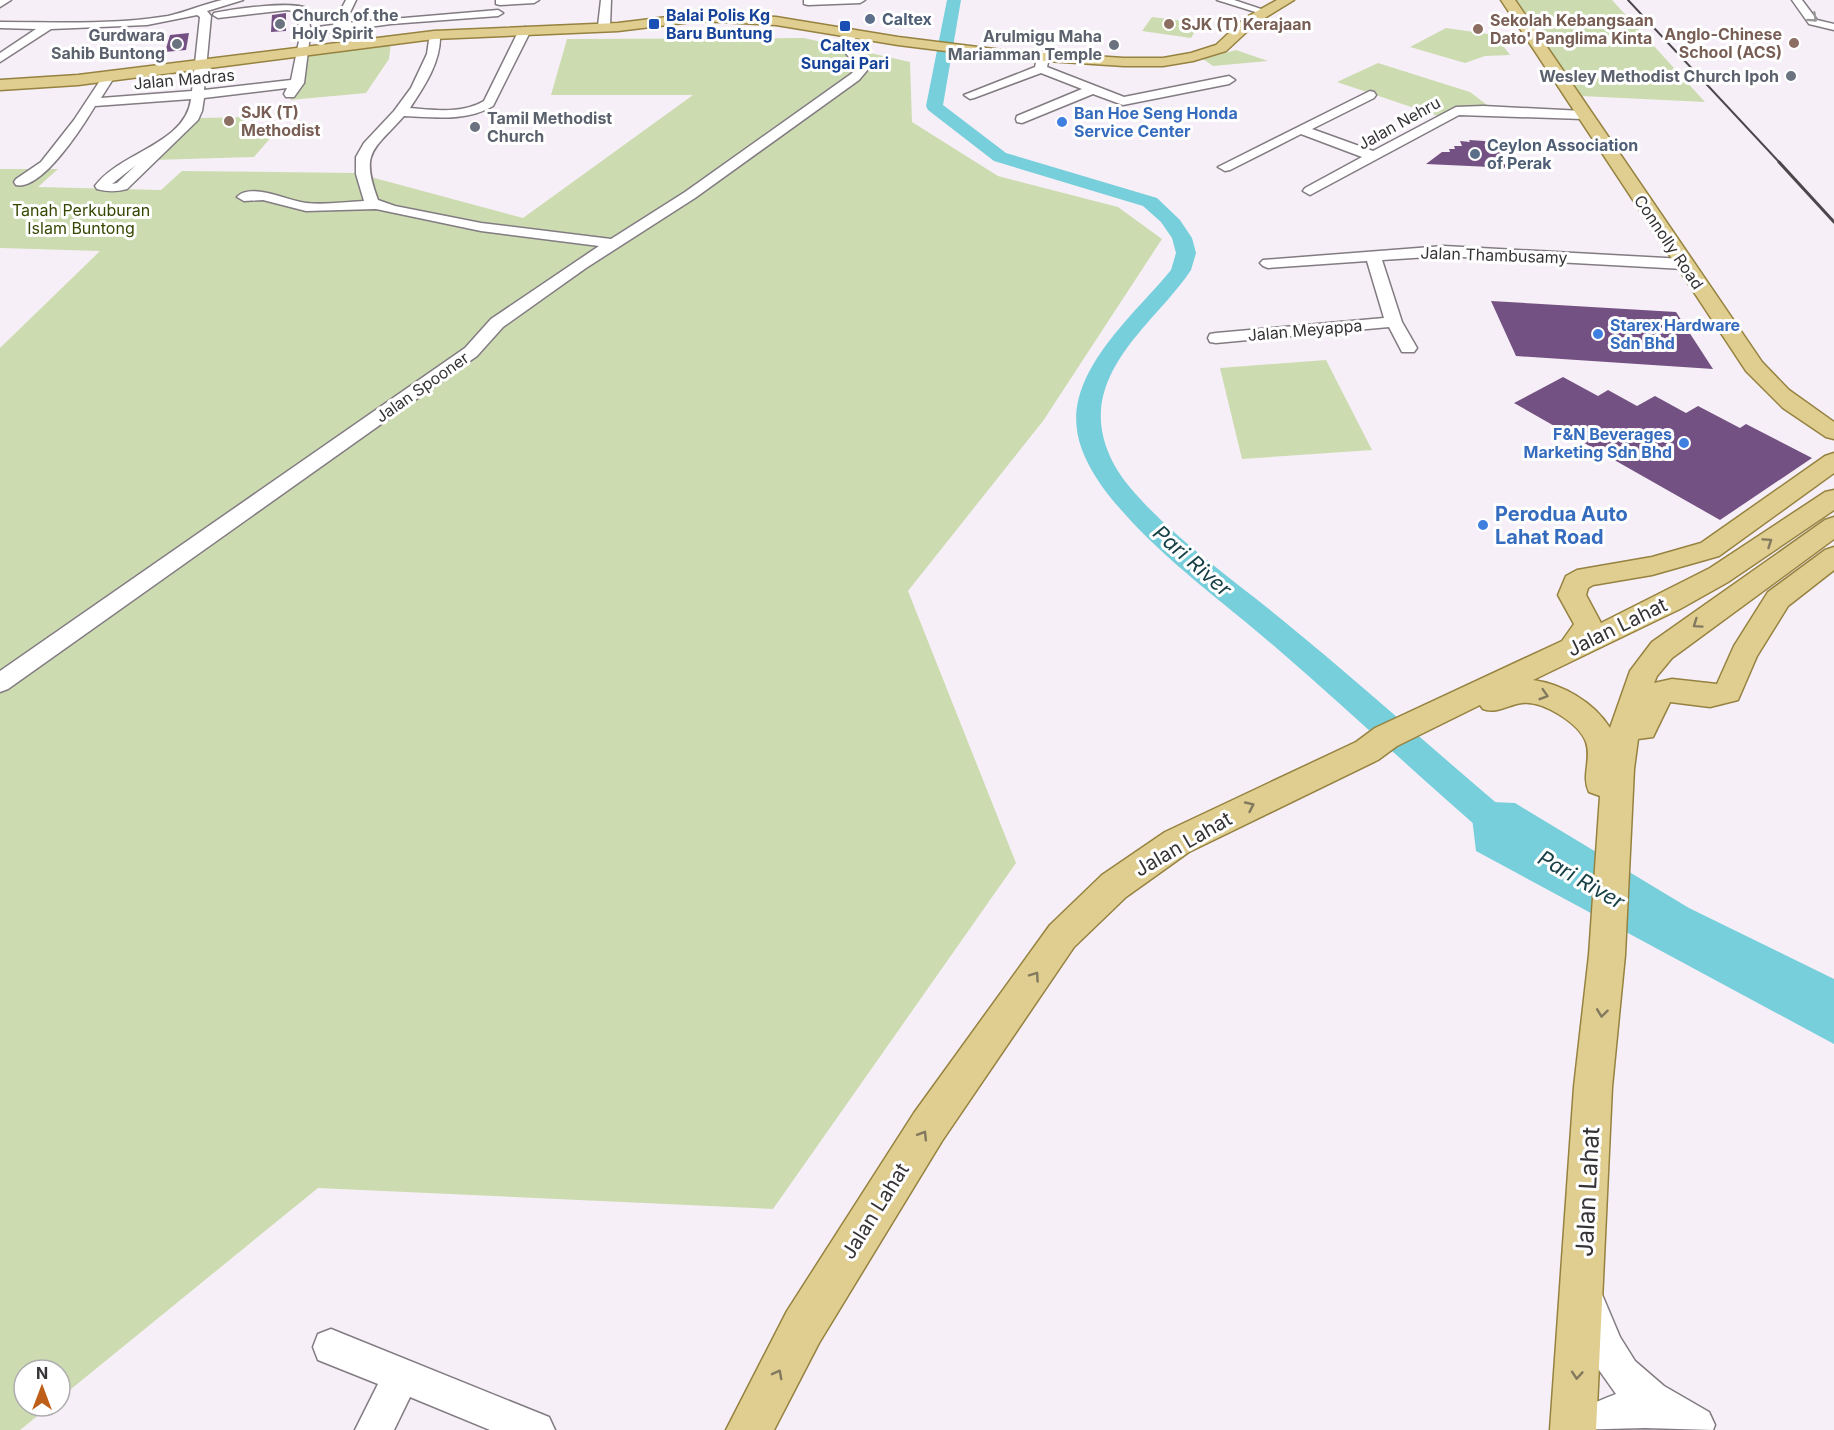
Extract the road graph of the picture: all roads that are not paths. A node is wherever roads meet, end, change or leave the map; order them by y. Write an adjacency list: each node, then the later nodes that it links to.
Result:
1 (6, 0): 12 (street)
2 (238, 0): 15 (street)
3 (351, 0): 22 (street)
4 (534, 0): 13 (street)
5 (606, 0): 21 (street)
6 (860, 0): 11 (street)
7 (1222, 0): 14 (street)
8 (1287, 0): 14 (main road)
9 (1508, 0): 47 (main road, Connolly Road)
10 (1797, 0): 23 (street, one-way to 23)
11 (808, 1): 18 (street)
12 (0, 4)
13 (500, 5): 17 (street); 25 (street)
14 (1266, 5): 33 (main road)
15 (204, 8): 20 (street); 26 (street); 34 (street)
16 (384, 8): 17 (street)
17 (379, 22): 22 (street); 30 (street)
18 (796, 22): 21 (main road); 27 (main road); 29 (main road)
19 (0, 25): 20 (street)
20 (49, 25): 32 (street)
21 (604, 26): 24 (main road)
22 (338, 27): 26 (street)
23 (1834, 27)
24 (525, 30): 25 (main road); 46 (street)
25 (494, 31): 28 (main road)
26 (304, 32): 31 (street)
27 (850, 33): 29 (main road); 57 (street, Jalan Spooner)
28 (434, 35): 30 (main road); 46 (street)
29 (899, 40): 33 (main road)
30 (380, 41): 31 (main road)
31 (303, 51): 34 (main road); 37 (street)
32 (0, 58)
33 (1043, 60): 40 (street); 43 (street)
34 (202, 64): 35 (main road); 41 (street)
35 (108, 76): 39 (main road); 44 (street)
36 (1229, 80): 40 (street)
37 (298, 82): 41 (street, Jalan Madras); 45 (street)
38 (154, 85): 44 (street)
39 (0, 86)
40 (1094, 89): 48 (street)
41 (197, 95): 44 (street, Jalan Madras); 53 (street)
42 (1370, 95): 49 (street)
43 (970, 96)
44 (95, 98): 52 (street)
45 (285, 100)
46 (400, 112): 56 (street)
47 (1583, 114): 50 (street, Jalan Nehru); 60 (main road, Connolly Road)
48 (1022, 119)
49 (1302, 130): 50 (street); 51 (street)
50 (1373, 156): 54 (street, Jalan Nehru)
51 (1225, 167)
52 (21, 182)
53 (119, 187)
54 (1310, 191)
55 (244, 197): 56 (street)
56 (374, 205): 57 (street)
57 (615, 244): 74 (street, Jalan Spooner)
58 (1373, 255): 59 (street, Jalan Thambusamy); 60 (street, Jalan Thambusamy); 61 (street, Jalan Meyappa)
59 (1268, 263)
60 (1684, 264): 64 (main road, Connolly Road)
61 (1394, 322): 62 (street, Jalan Meyappa); 63 (street, Jalan Meyappa)
62 (1216, 338)
63 (1408, 348)
64 (1834, 432)
65 (1834, 461): 69 (main road)
66 (1834, 498): 70 (main road, Jalan Lahat, one-way to 66)
67 (1834, 526): 71 (main road, one-way to 71)
68 (1834, 556): 73 (main road)
69 (1576, 583): 70 (main road); 72 (main road)
70 (1631, 621): 72 (main road, Jalan Lahat)
71 (1672, 642): 73 (main road); 76 (main road)
72 (1571, 650): 75 (main road, Jalan Lahat)
73 (1740, 666): 76 (main road)
74 (0, 683)
75 (1392, 738): 77 (main road, one-way to 77); 82 (main road, Jalan Lahat, one-way to 75)
76 (1618, 769): 77 (main road)
77 (1614, 854): 78 (main road, Jalan Lahat, one-way to 78)
78 (1583, 1287): 81 (street); 85 (main road, Jalan Lahat, one-way to 85)
79 (331, 1347): 80 (street)
80 (401, 1377): 83 (street); 84 (street)
81 (1691, 1424): 86 (street)
82 (748, 1429)
83 (374, 1430)
84 (536, 1430)
85 (1573, 1430)
86 (1588, 1430)

